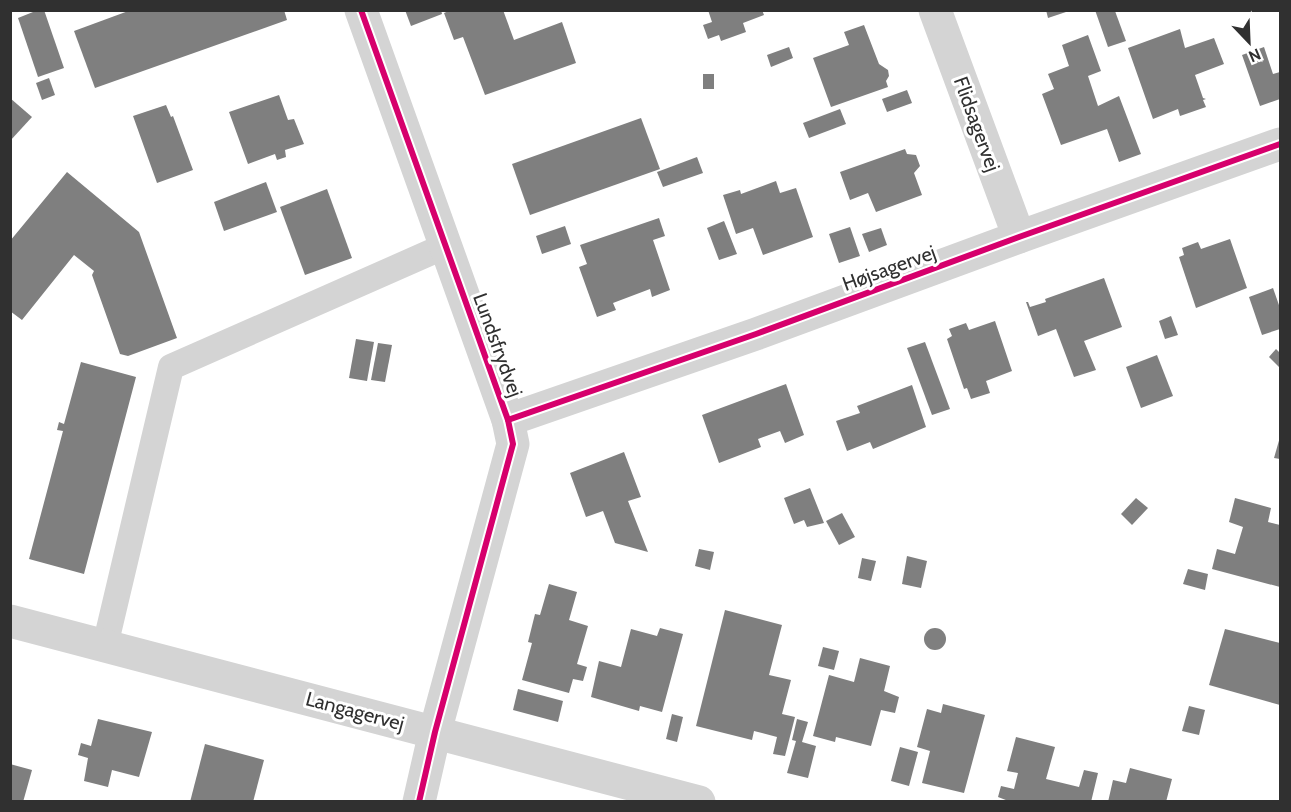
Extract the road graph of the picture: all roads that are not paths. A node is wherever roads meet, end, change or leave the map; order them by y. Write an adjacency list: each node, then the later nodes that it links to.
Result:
1 (361, 10): 5 (street, Lundsfrydvej)
2 (935, 10): 4 (street, Flidsagervej)
3 (1281, 144): 4 (street, Højsagervej)
4 (1019, 237): 6 (street, Højsagervej)
5 (446, 246): 6 (street, Lundsfrydvej); 8 (lane)
6 (508, 420): 9 (street, Lundsfrydvej)
7 (10, 621): 8 (street, Langagervej)
8 (105, 646): 9 (street, Langagervej)
9 (435, 732): 10 (street, Lundsfrydvej); 11 (street, Langagervej)
10 (419, 801)
11 (699, 801)

